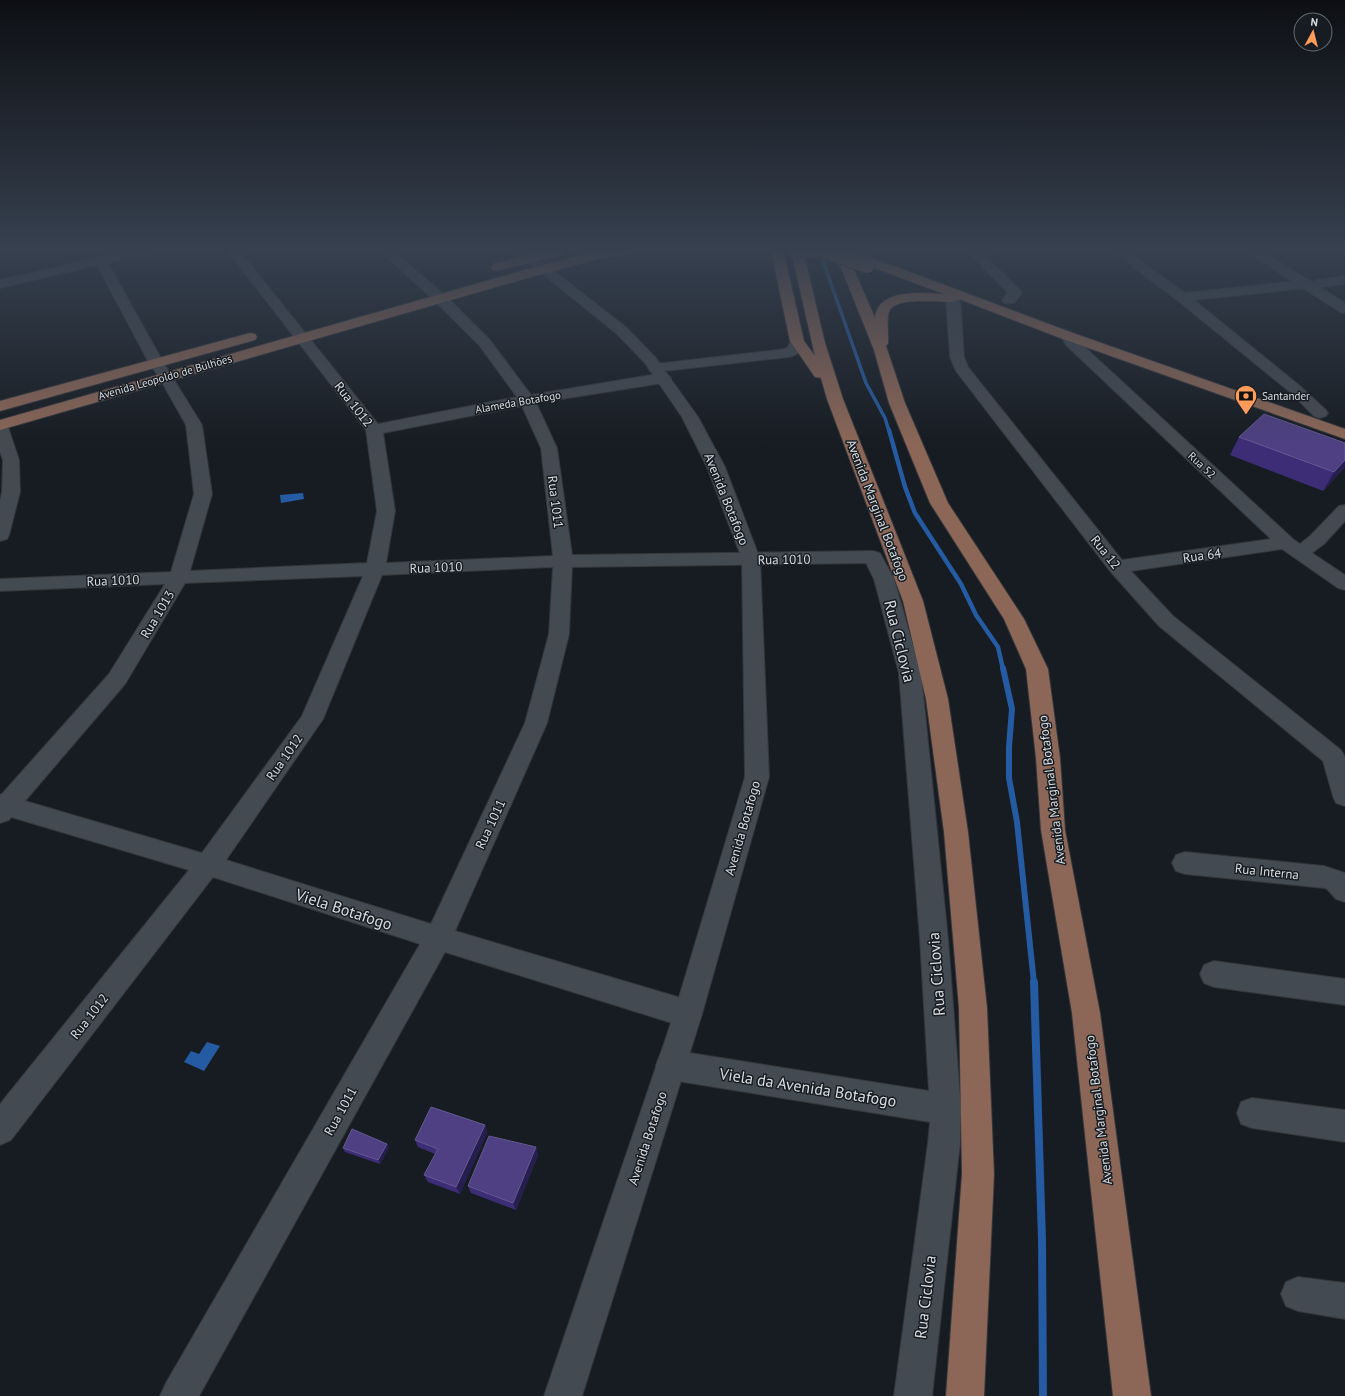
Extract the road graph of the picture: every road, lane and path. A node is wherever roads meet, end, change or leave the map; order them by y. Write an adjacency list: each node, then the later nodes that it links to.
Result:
1 (131, 315): 20 (street, Rua 1013)
2 (290, 315): 14 (street, Rua 1012)
3 (347, 315): 14 (main road, Avenida Leopoldo de Bulhões)
4 (460, 315): 23 (street, Rua 1011)
5 (602, 315): 21 (street, Avenida Botafogo)
6 (792, 315): 18 (main road)
7 (811, 315): 22 (main road, Avenida Marginal Botafogo)
8 (867, 315): 19 (main road, Avenida Marginal Botafogo)
9 (883, 315): 19 (main road)
10 (955, 315): 36 (street, Rua 12)
11 (1012, 315): 17 (main road)
12 (1042, 315): 25 (main road)
13 (1204, 315): 25 (street)
14 (301, 328): 15 (main road, Avenida Leopoldo de Bulhões); 20 (main road, Avenida Leopoldo de Bulhões); 28 (street, Rua 1012)
15 (275, 331)
16 (260, 335): 20 (main road, Avenida Leopoldo de Bulhões)
17 (1068, 336): 29 (main road); 32 (street, Rua 52)
18 (798, 341): 21 (street, Alameda Botafogo); 22 (main road)
19 (881, 350): 61 (main road, Avenida Marginal Botafogo)
20 (161, 370): 24 (main road, Avenida Leopoldo de Bulhões); 27 (main road, Avenida Leopoldo de Bulhões); 38 (street, Rua 1013)
21 (659, 373): 23 (street, Alameda Botafogo); 34 (street, Avenida Botafogo)
22 (835, 398): 60 (main road, Avenida Marginal Botafogo)
23 (527, 400): 28 (street, Alameda Botafogo); 35 (street, Rua 1011)
24 (0, 406)
25 (1320, 412): 26 (main road)
26 (1345, 421)
27 (0, 426): 31 (street)
28 (374, 430): 37 (street, Rua 1012)
29 (1345, 434)
30 (1345, 510): 32 (street)
31 (0, 535)
32 (1293, 548): 36 (street, Rua 64); 39 (street, Rua 52)
33 (873, 557): 34 (street, Rua 1010); 51 (street, Rua Ciclovia)
34 (751, 559): 35 (street, Rua 1010); 49 (street, Avenida Botafogo)
35 (564, 561): 37 (street, Rua 1010); 46 (street, Rua 1011)
36 (1117, 567): 41 (street, Rua 12)
37 (375, 569): 38 (street, Rua 1010); 44 (street, Rua 1012)
38 (180, 577): 40 (street, Rua 1010); 42 (street, Rua 1013)
39 (1345, 584)
40 (0, 585)
41 (1345, 796)
42 (2, 808): 44 (street, Viela Botafogo)
43 (1185, 863): 45 (street, Rua Interna)
44 (208, 865): 46 (street, Viela Botafogo); 54 (street, Rua 1012)
45 (1345, 891)
46 (438, 938): 49 (street, Viela Botafogo); 57 (street, Rua 1011)
47 (1214, 974): 48 (street)
48 (1345, 992)
49 (688, 1014): 50 (street, Avenida Botafogo)
50 (671, 1065): 51 (street, Viela da Avenida Botafogo); 58 (street, Avenida Botafogo)
51 (946, 1109): 59 (street, Rua Ciclovia)
52 (1252, 1113): 53 (street)
53 (1345, 1126)
54 (0, 1129)
55 (1298, 1294): 56 (street)
56 (1345, 1301)
57 (179, 1396)
58 (563, 1396)
59 (913, 1396)
60 (965, 1396)
61 (1132, 1396)

